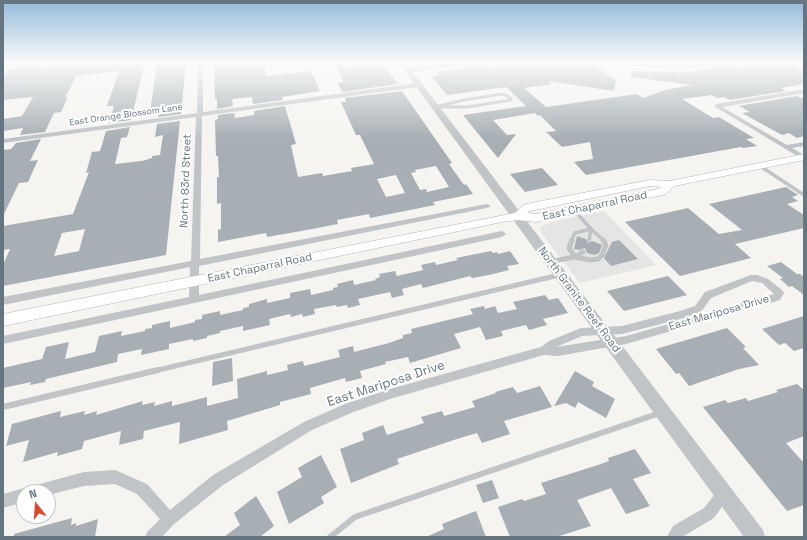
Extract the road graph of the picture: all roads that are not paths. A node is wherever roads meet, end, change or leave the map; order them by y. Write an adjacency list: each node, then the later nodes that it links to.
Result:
1 (200, 88): 6 (street, North 83rd Street)
2 (394, 88): 6 (street, East Orange Blossom Lane)
3 (420, 88): 5 (street, North Granite Reef Road)
4 (804, 91): 9 (street)
5 (435, 107): 5 (lane); 16 (street, North Granite Reef Road)
6 (199, 114): 7 (street, East Orange Blossom Lane); 23 (street, North 83rd Street)
7 (3, 140)
8 (804, 144): 9 (street)
9 (786, 147): 10 (street)
10 (803, 157): 11 (main road, East Chaparral Road)
11 (760, 166): 12 (main road, East Chaparral Road); 13 (lane)
12 (670, 184): 15 (main road, East Chaparral Road); 16 (main road, East Chaparral Road)
13 (804, 194)
14 (487, 206): 23 (street)
15 (574, 210): 16 (main road, East Chaparral Road); 17 (lane)
16 (518, 216): 22 (street, North Granite Reef Road); 25 (main road, East Chaparral Road)
17 (590, 229): 19 (lane); 21 (lane); 21 (lane)
18 (502, 234): 26 (street)
19 (590, 240)
20 (584, 252): 21 (lane)
21 (575, 257): 22 (lane)
22 (551, 262): 24 (street, North Granite Reef Road)
23 (195, 263): 25 (street, North 83rd Street); 27 (street)
24 (561, 275): 29 (street, North Granite Reef Road); 33 (lane)
25 (194, 281): 26 (street, North 83rd Street); 28 (main road, East Chaparral Road)
26 (194, 299): 30 (street)
27 (3, 301)
28 (3, 320)
29 (603, 331): 31 (street, North Granite Reef Road); 31 (street, East Mariposa Drive); 32 (street, East Mariposa Drive)
30 (3, 340)
31 (612, 343): 32 (street, East Mariposa Drive); 34 (street, North Granite Reef Road)
32 (544, 351): 39 (street, East Mariposa Drive)
33 (3, 407)
34 (663, 412): 36 (street, North Granite Reef Road); 41 (lane)
35 (56, 487): 39 (street)
36 (724, 494): 42 (street); 43 (street, North Granite Reef Road)
37 (16, 497): 38 (street)
38 (3, 501)
39 (169, 519): 40 (street, East Mariposa Drive)
40 (152, 537)
41 (330, 537)
42 (674, 537)
43 (756, 537)

